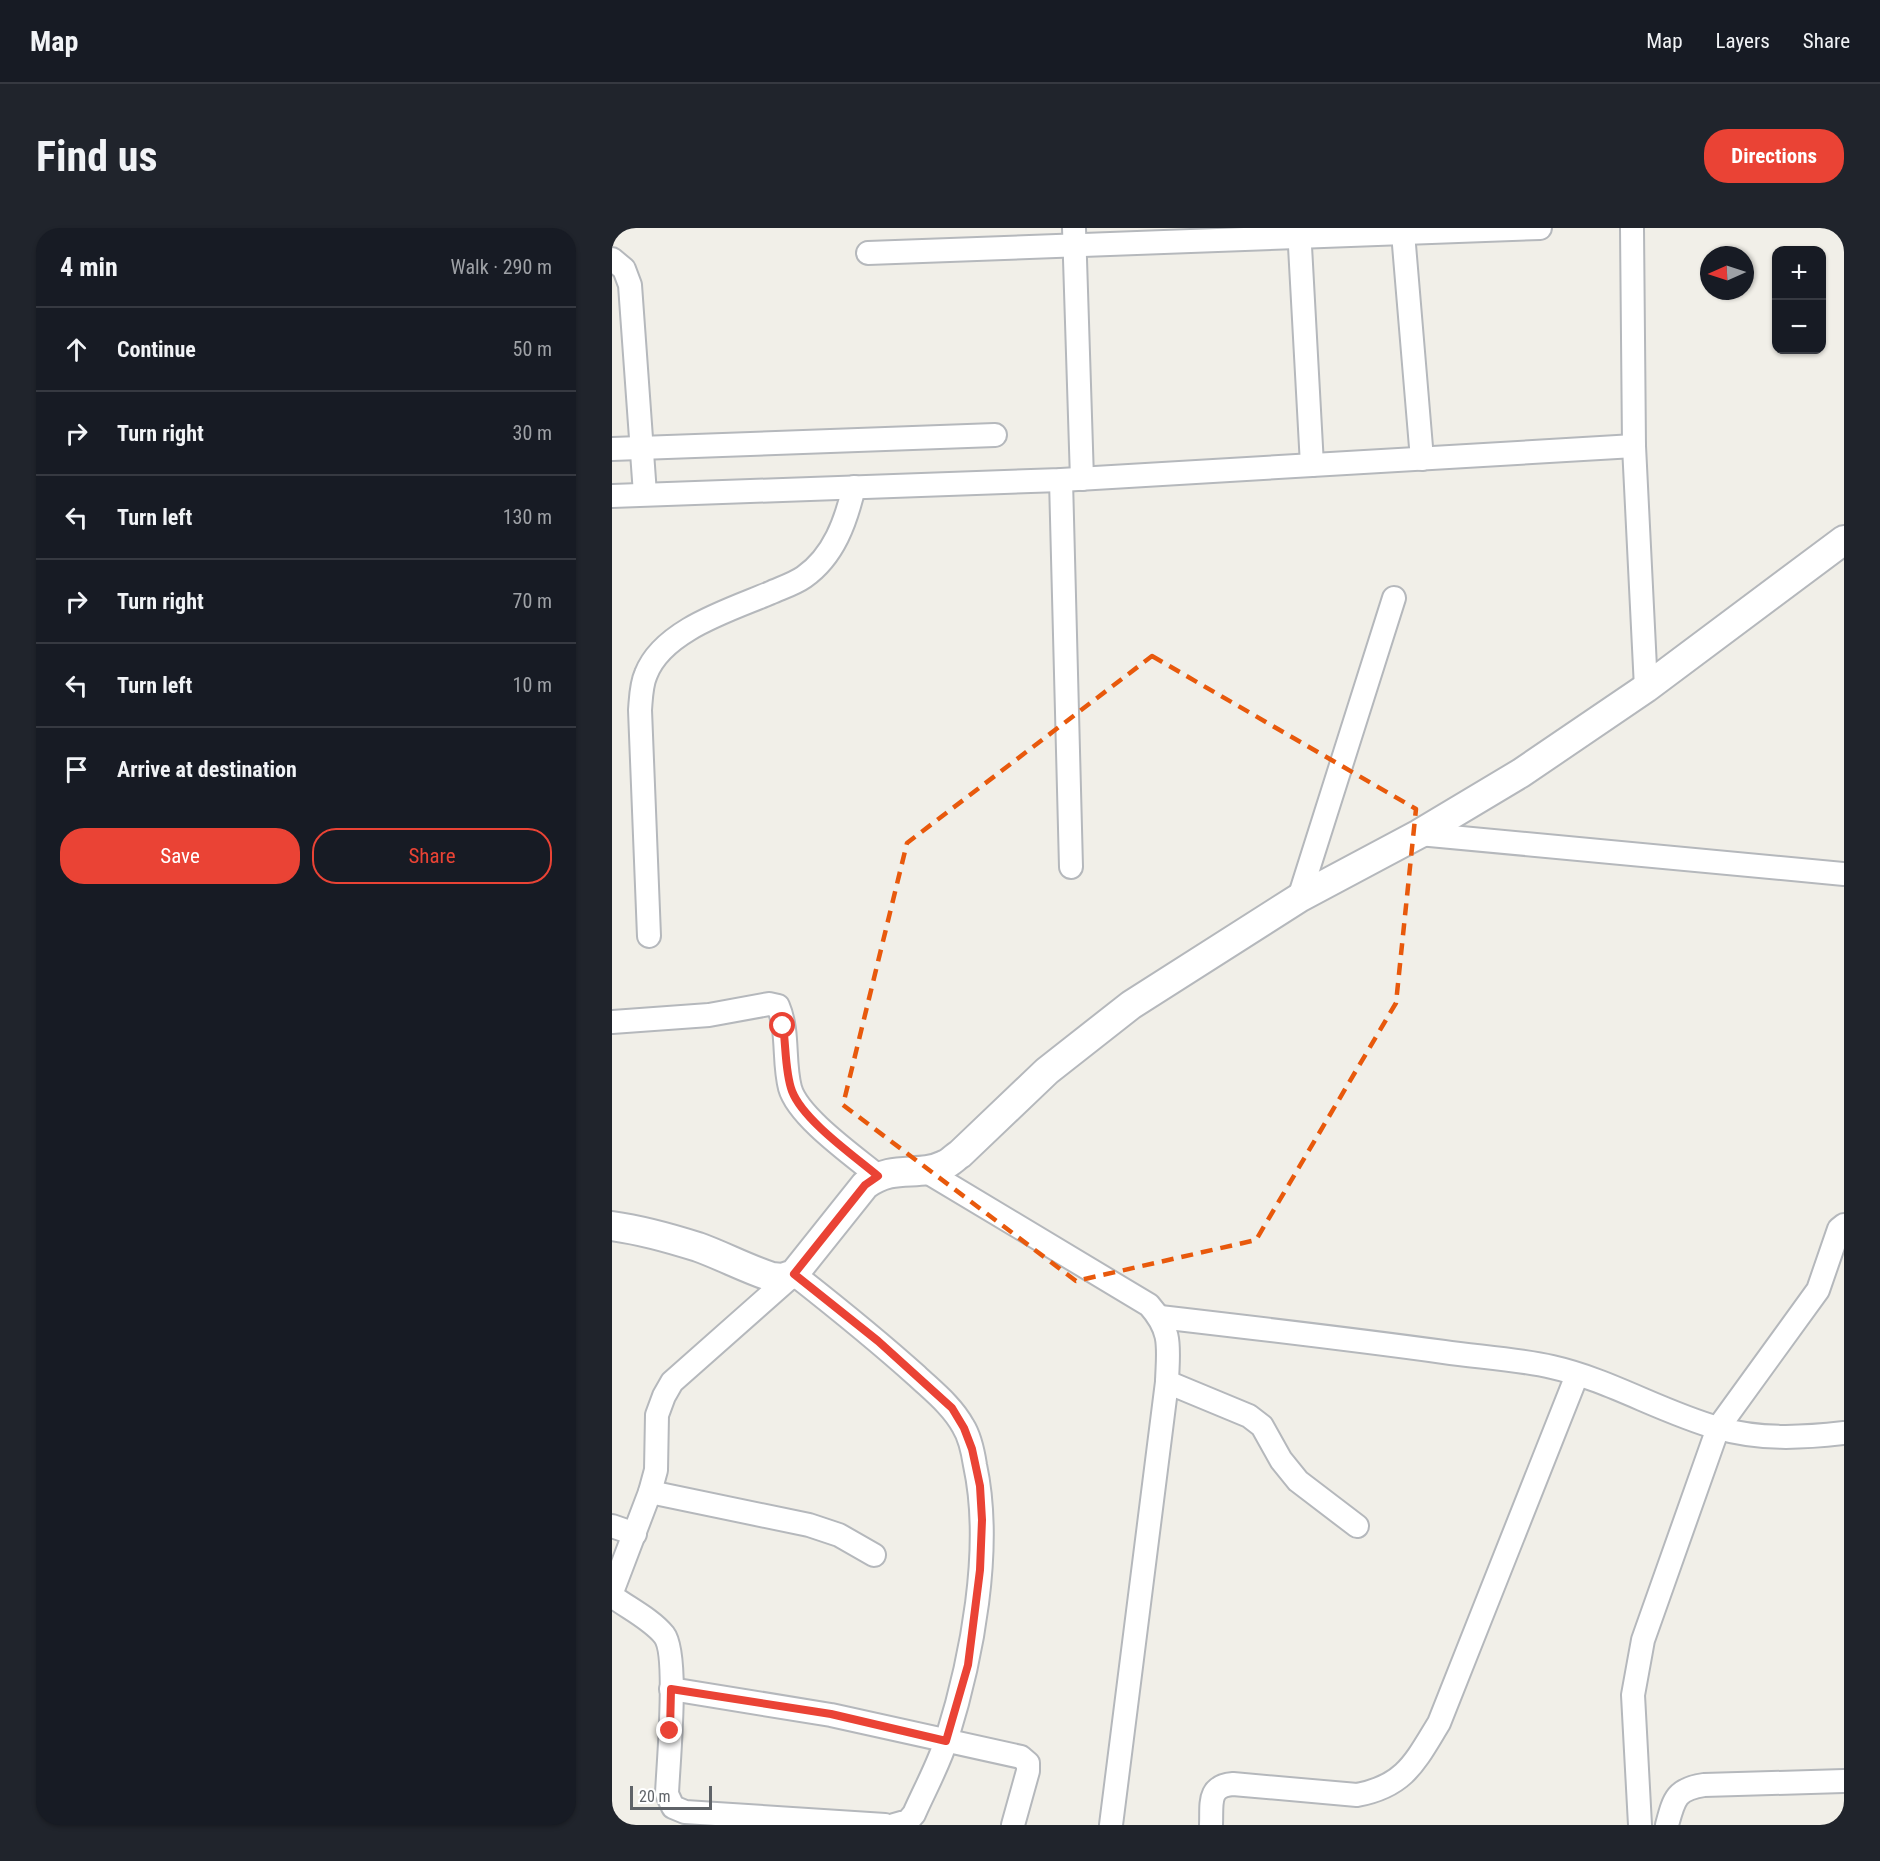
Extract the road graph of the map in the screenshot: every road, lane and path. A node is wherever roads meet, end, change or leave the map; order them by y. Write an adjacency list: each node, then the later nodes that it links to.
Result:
1 (1540, 228): 4 (street)
2 (1632, 228): 9 (street)
3 (1299, 232): 4 (street); 5 (street); 13 (street)
4 (1403, 233): 12 (street)
5 (1074, 237): 6 (street); 14 (street)
6 (868, 253)
7 (612, 259): 10 (street)
8 (995, 435): 10 (street)
9 (1634, 446): 12 (street); 20 (street)
10 (643, 448): 11 (street); 16 (street)
11 (612, 449)
12 (1422, 459): 13 (street)
13 (1312, 465): 14 (street)
14 (1072, 479): 15 (street); 22 (street)
15 (854, 487): 16 (street); 25 (street)
16 (645, 494): 17 (street)
17 (612, 496)
18 (1844, 540): 20 (street)
19 (1394, 598): 24 (street)
20 (1646, 688): 21 (street)
21 (1419, 834): 23 (street); 24 (street)
22 (1071, 867)
23 (1844, 874)
24 (1299, 898): 27 (street)
25 (649, 936)
26 (612, 1022): 28 (street)
27 (924, 1170): 28 (street); 32 (street)
28 (878, 1176): 31 (street)
29 (1844, 1225): 35 (street)
30 (612, 1226): 31 (street)
31 (794, 1274): 37 (street); 44 (street)
32 (1160, 1317): 33 (street); 34 (street)
33 (1577, 1375): 35 (street); 50 (street)
34 (1167, 1382): 39 (street); 49 (street)
35 (1718, 1428): 36 (street); 51 (street)
36 (1844, 1433)
37 (650, 1492): 40 (street); 41 (street)
38 (612, 1526): 40 (street)
39 (1357, 1526)
40 (635, 1534): 42 (street)
41 (874, 1555)
42 (612, 1594): 43 (street)
43 (671, 1689): 44 (street); 46 (street)
44 (946, 1741): 47 (street); 48 (street)
45 (1844, 1781): 52 (street)
46 (885, 1825)
47 (894, 1825)
48 (1013, 1825)
49 (1111, 1825)
50 (1211, 1825)
51 (1640, 1825)
52 (1667, 1825)

